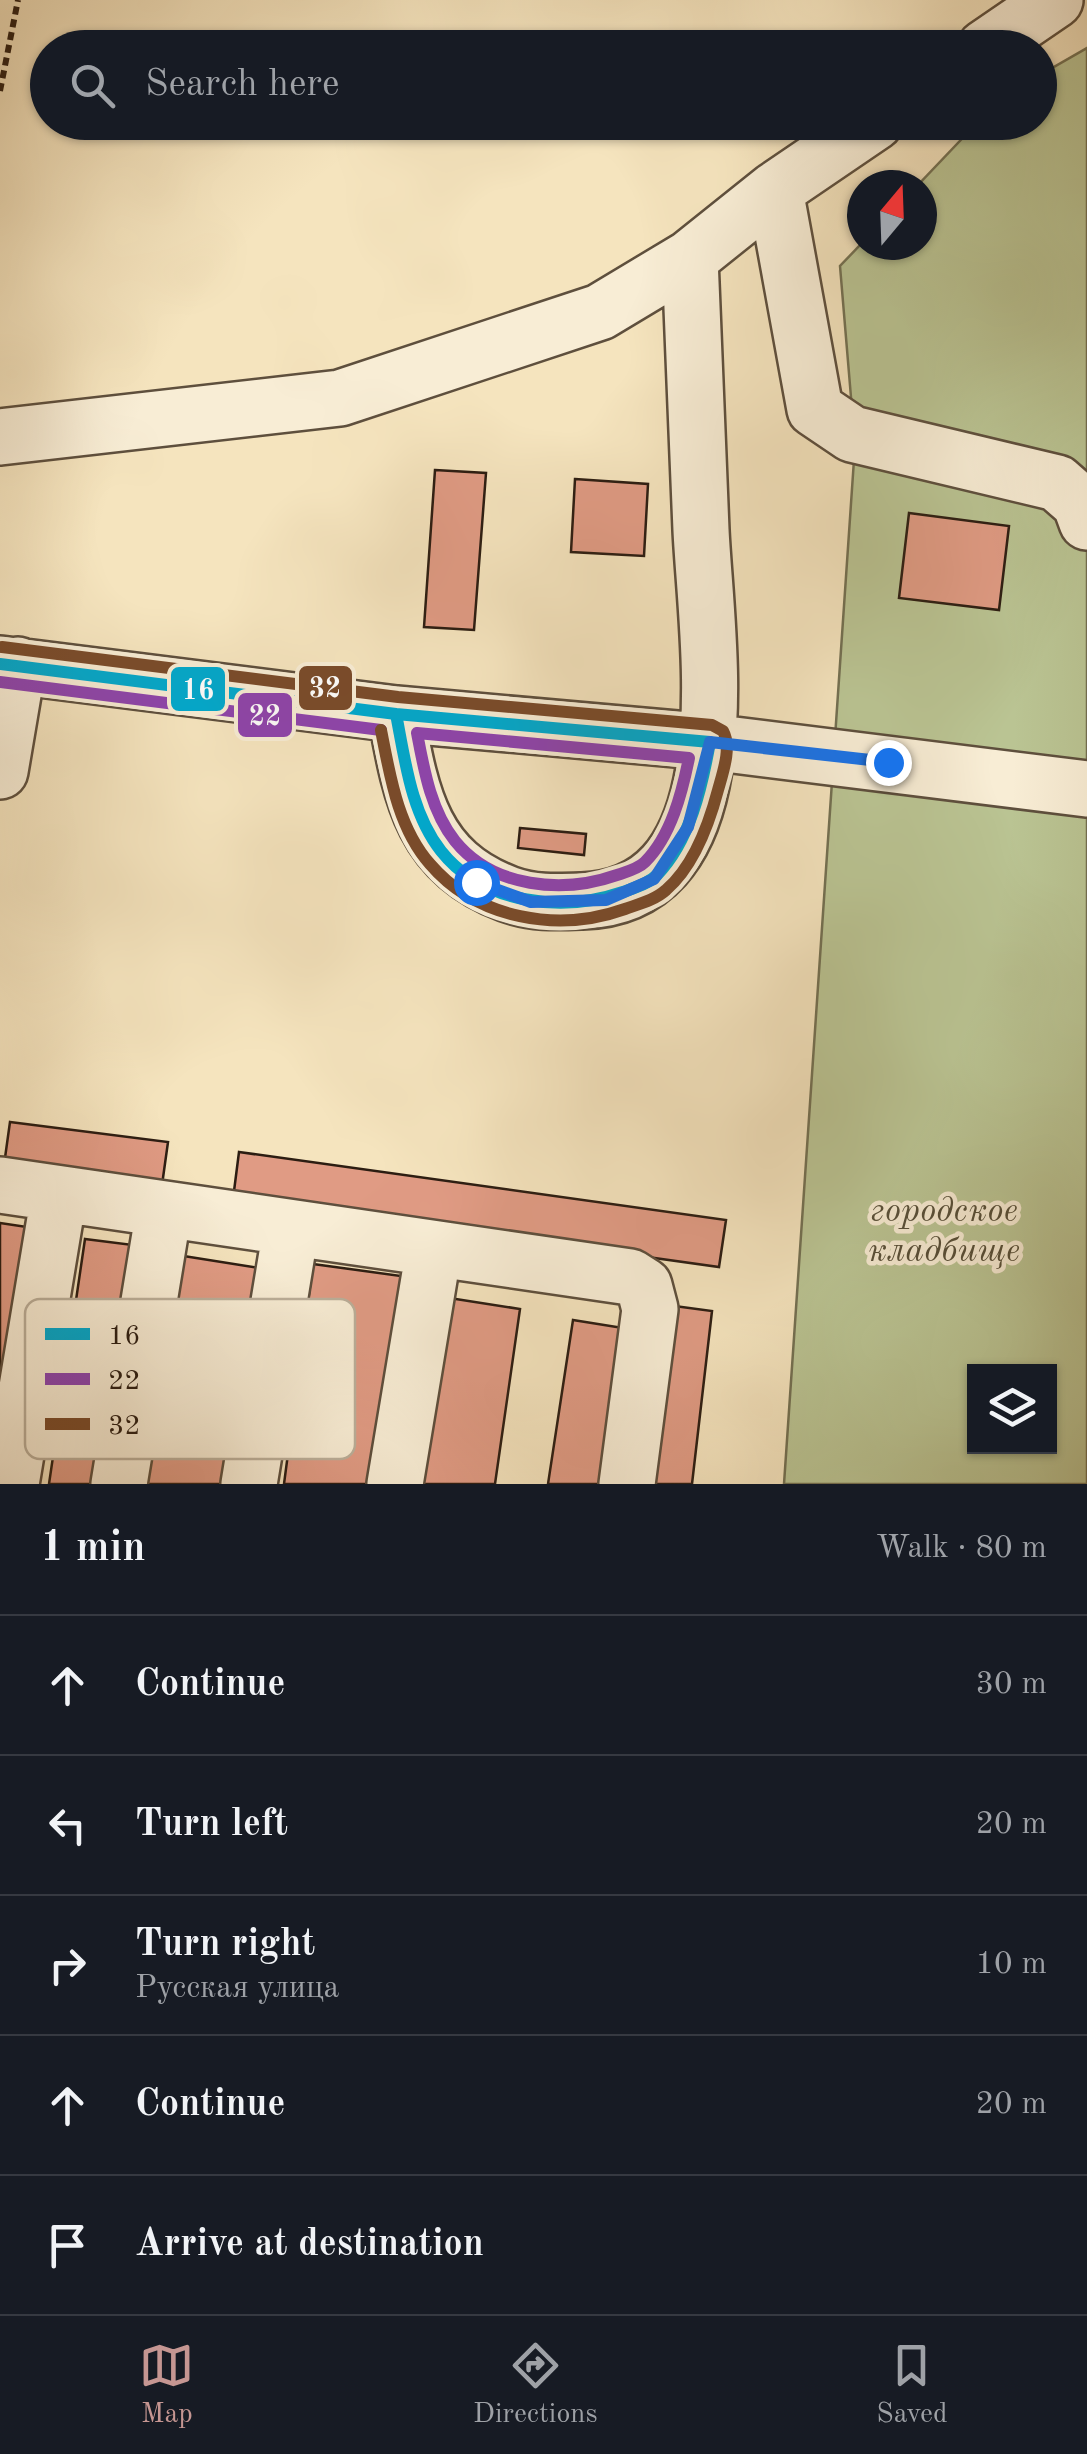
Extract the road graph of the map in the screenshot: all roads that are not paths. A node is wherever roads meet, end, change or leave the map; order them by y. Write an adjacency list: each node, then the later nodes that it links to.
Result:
1 (1055, 0): 2 (street)
2 (1011, 30)
3 (849, 140): 4 (street)
4 (776, 190): 5 (street); 7 (street)
5 (690, 258): 6 (street); 10 (street)
6 (0, 437)
7 (1087, 522)
8 (9, 664): 9 (street); 11 (street)
9 (396, 714): 10 (street); 10 (street)
10 (710, 742): 12 (street)
11 (0, 771)
12 (1087, 790)
13 (0, 1185): 14 (street)
14 (59, 1195): 15 (street); 18 (street)
15 (164, 1210): 16 (street); 19 (street)
16 (291, 1228): 17 (street); 20 (street)
17 (434, 1249): 27 (street); 28 (street)
18 (42, 1299)
19 (149, 1299)
20 (279, 1299)
21 (25, 1400): 24 (street)
22 (123, 1459): 25 (street)
23 (253, 1459): 26 (street)
24 (11, 1484)
25 (119, 1484)
26 (249, 1484)
27 (395, 1484)
28 (627, 1484)

